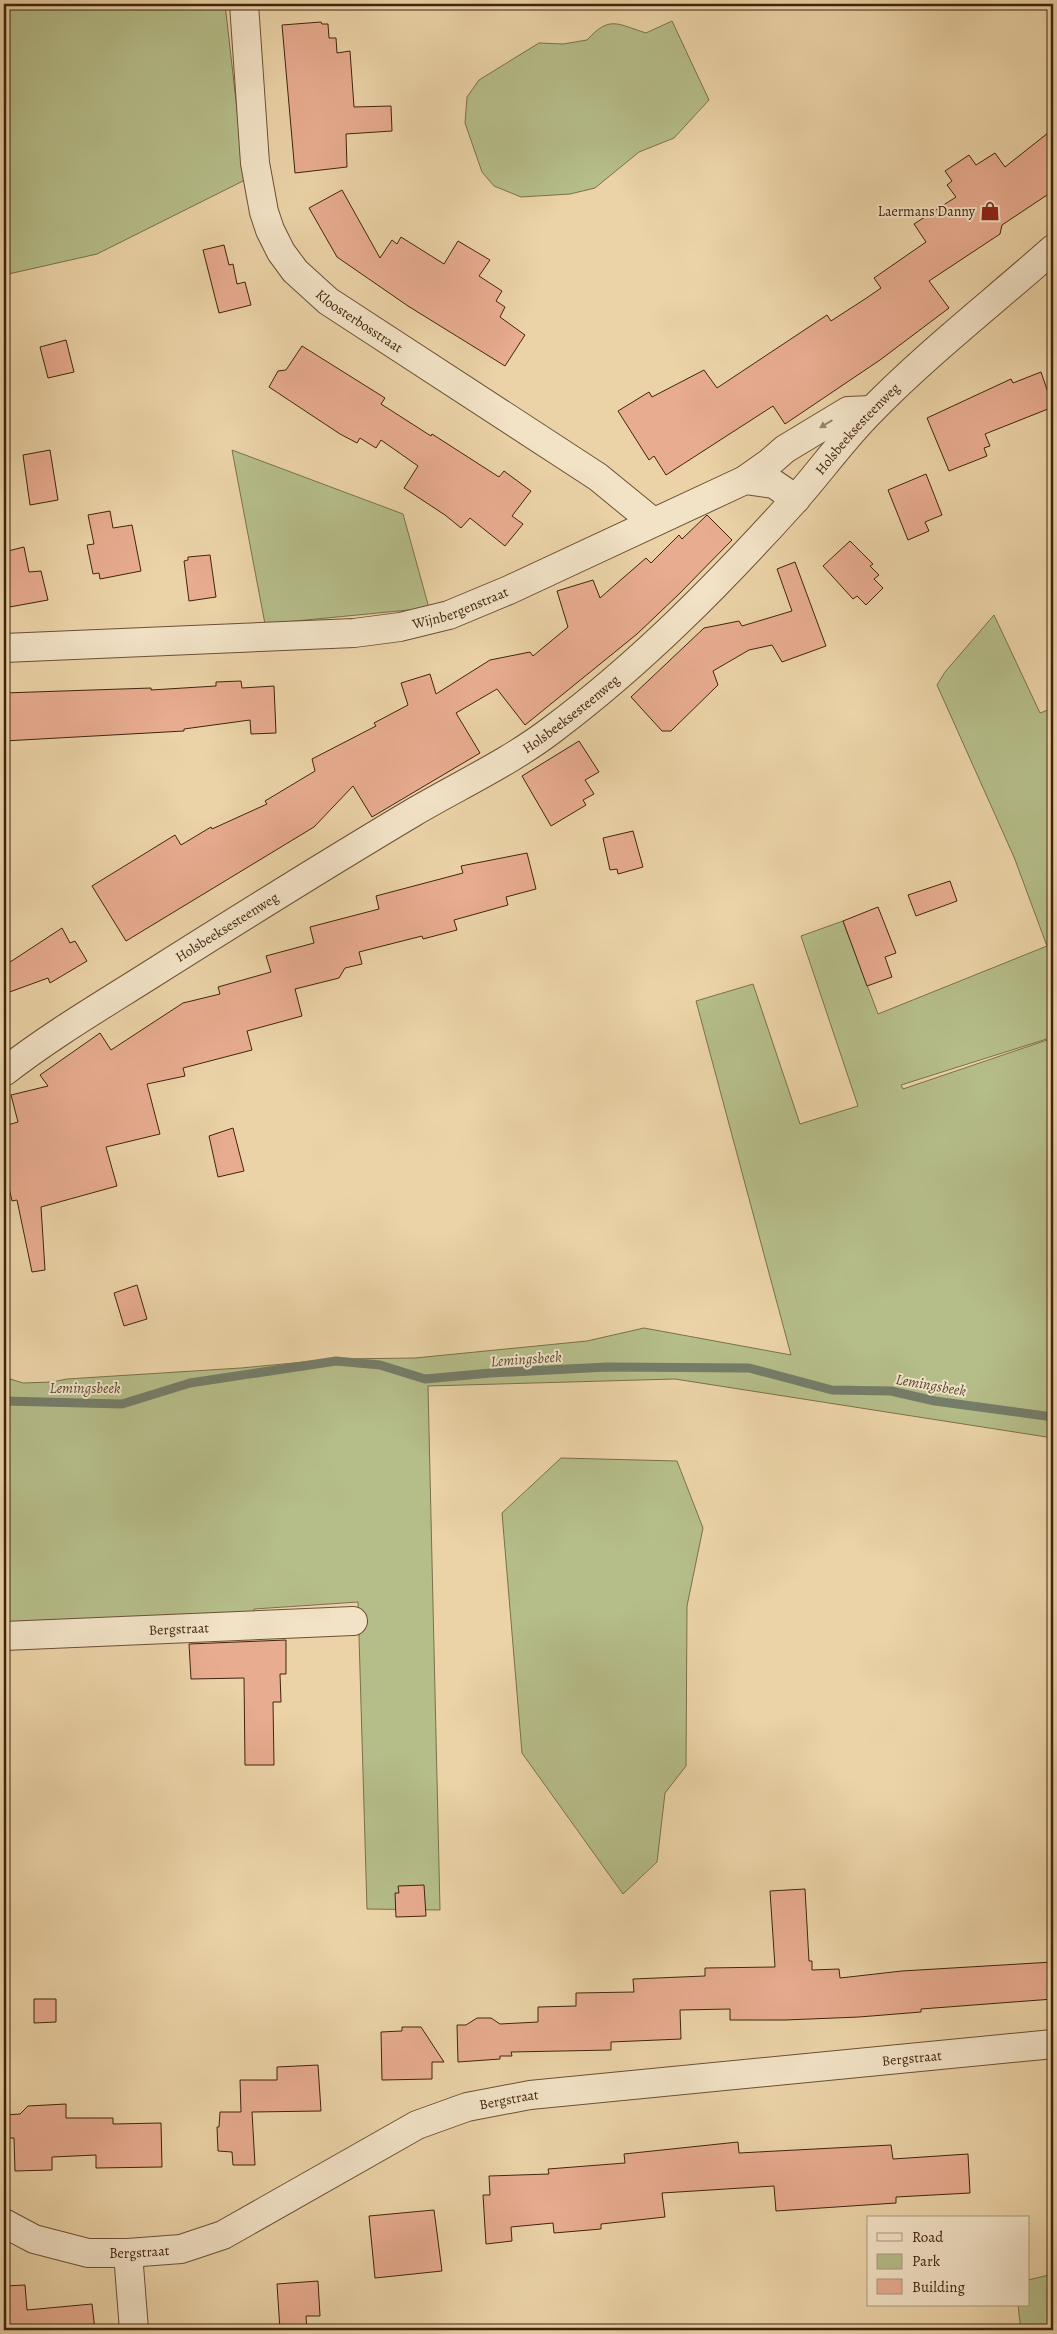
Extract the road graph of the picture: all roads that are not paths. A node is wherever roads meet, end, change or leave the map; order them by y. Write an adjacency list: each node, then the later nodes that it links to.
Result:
1 (244, 4): 6 (street, Kloosterbosstraat)
2 (1053, 249): 3 (street, Holsbeeksesteenweg)
3 (871, 410): 4 (street, Wijnbergenstraat, one-way to 4); 5 (street, Holsbeeksesteenweg)
4 (745, 480): 5 (street); 6 (street, Wijnbergenstraat)
5 (796, 499): 8 (street, Holsbeeksesteenweg)
6 (652, 522): 7 (street, Wijnbergenstraat)
7 (4, 648)
8 (4, 1072)
9 (353, 1621): 10 (street, Bergstraat)
10 (4, 1636)
11 (1053, 2044): 13 (street, Bergstraat)
12 (4, 2223): 13 (street, Bergstraat)
13 (128, 2254): 14 (street)
14 (134, 2330)

